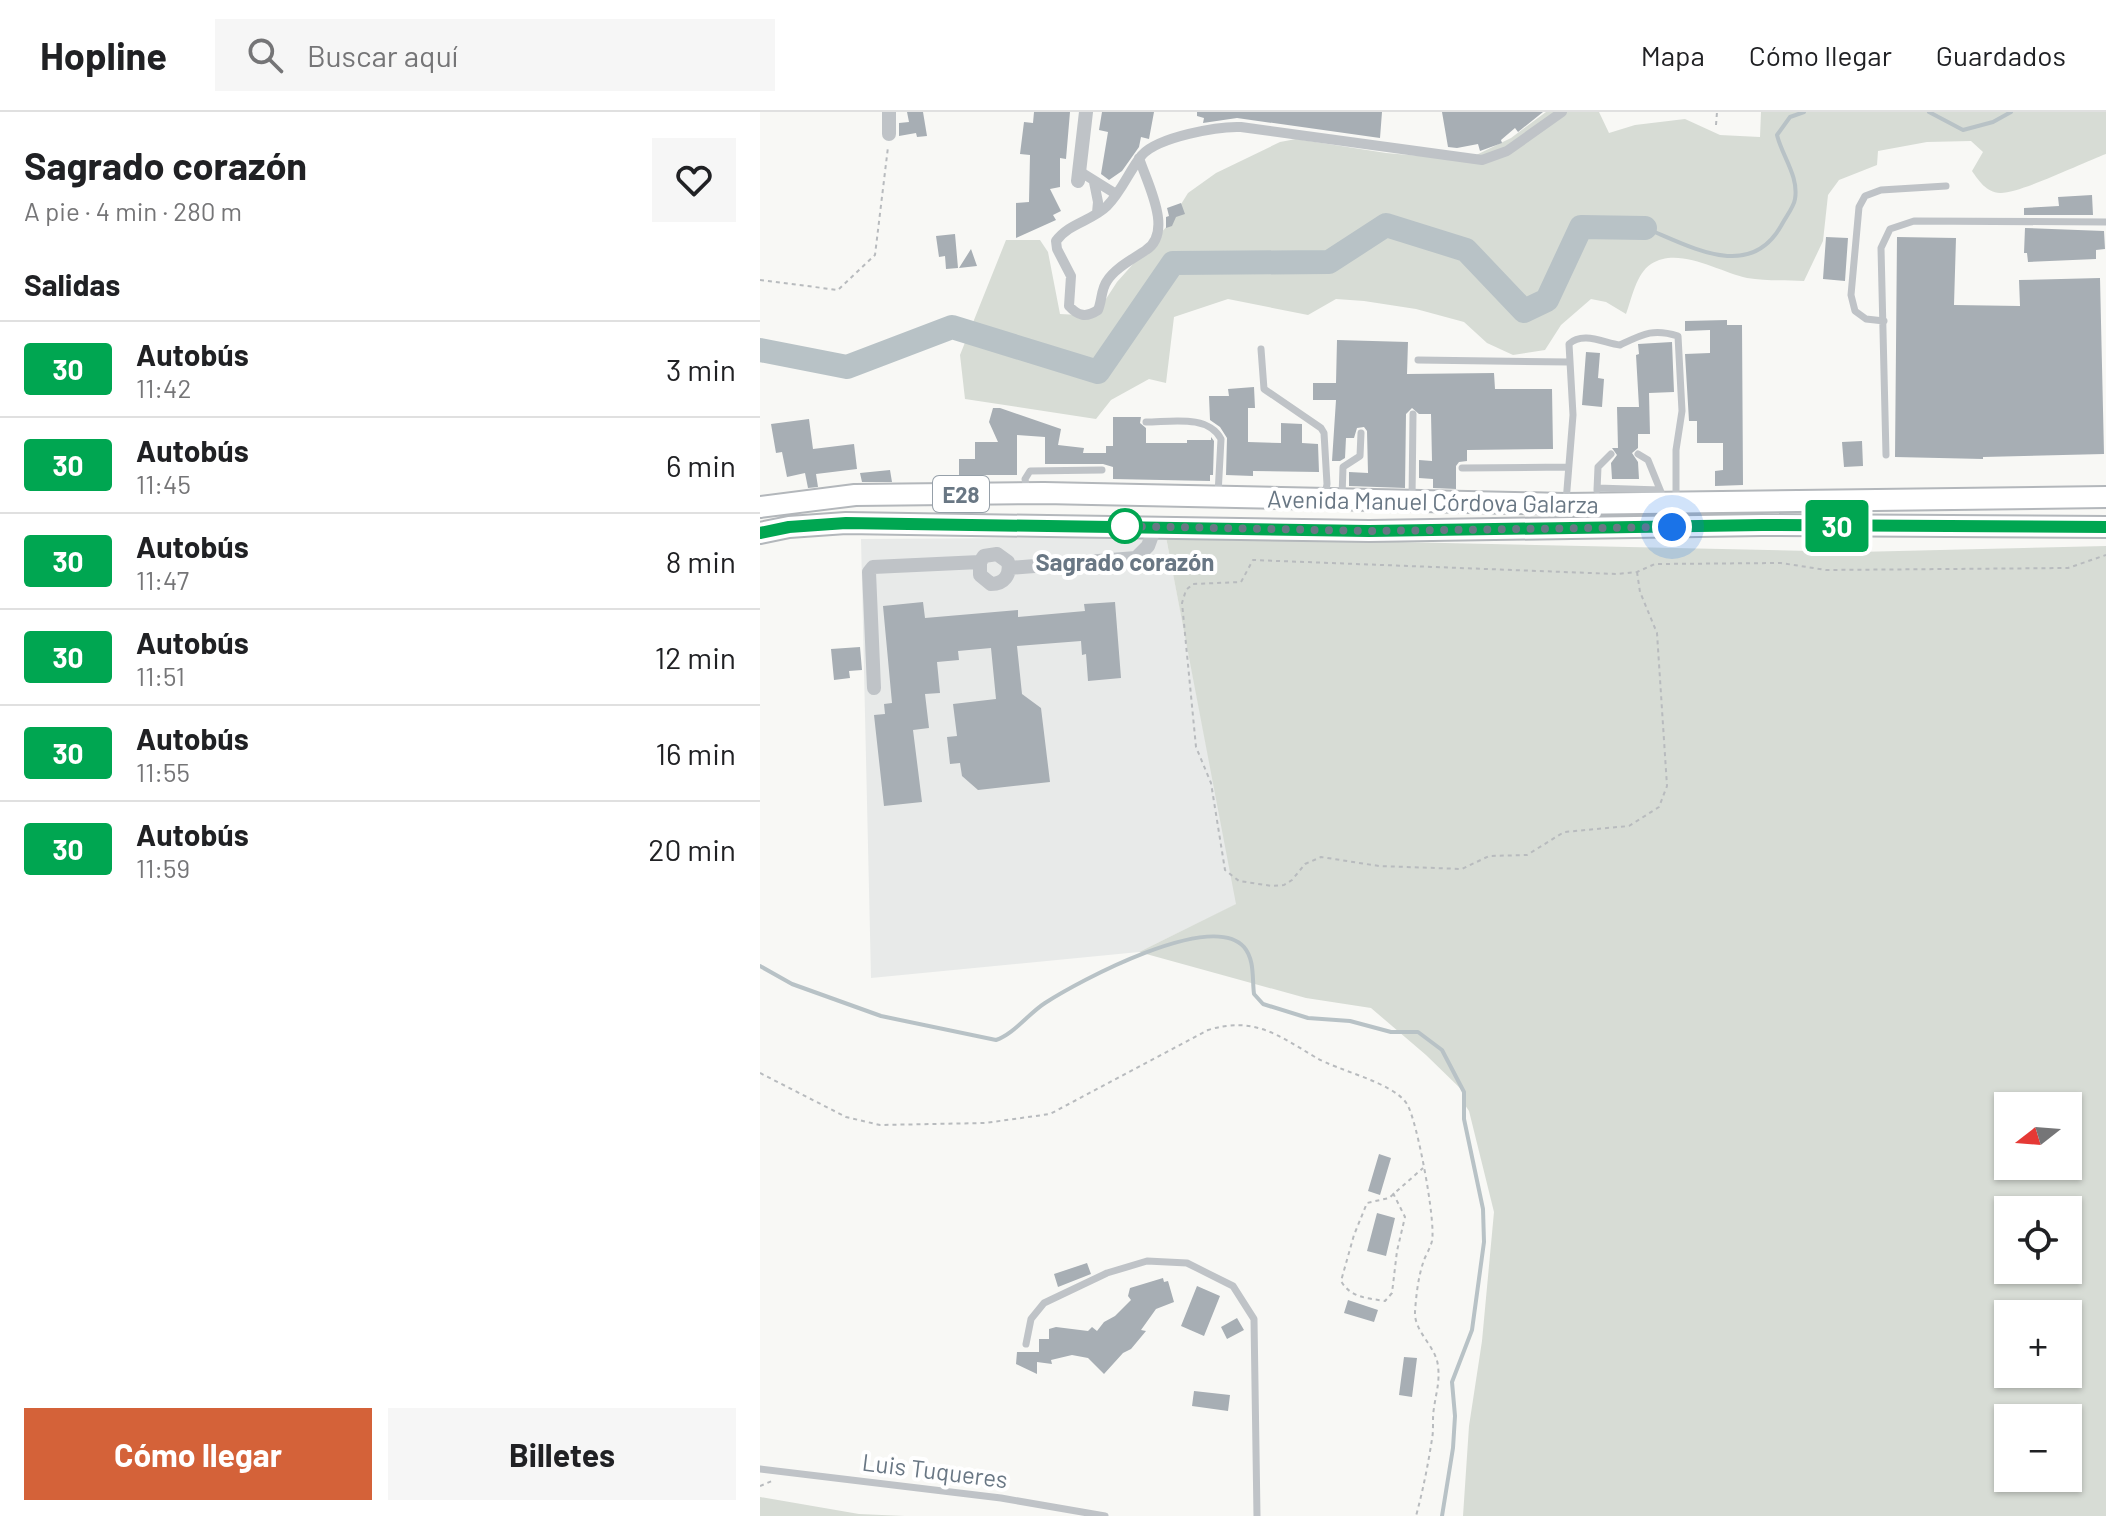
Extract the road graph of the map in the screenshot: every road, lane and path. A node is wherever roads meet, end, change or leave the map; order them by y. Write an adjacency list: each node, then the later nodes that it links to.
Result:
1 (889, 112): 6 (street)
2 (1086, 112): 8 (street)
3 (1562, 112): 7 (street)
4 (1717, 112): 5 (path)
5 (1716, 125)
6 (889, 134): 14 (path)
7 (1139, 158): 11 (street); 12 (street)
8 (1079, 176): 9 (street)
9 (1094, 182): 11 (street); 12 (street)
10 (1946, 186): 15 (lane)
11 (1116, 194): 12 (street)
12 (1097, 213)
13 (2106, 222): 15 (lane)
14 (760, 280)
15 (1884, 321): 24 (lane)
16 (1261, 349): 34 (lane)
17 (1418, 360): 18 (lane)
18 (1569, 362): 25 (lane); 35 (lane)
19 (1413, 414): 37 (lane)
20 (1146, 422): 31 (lane)
21 (1361, 433): 34 (lane)
22 (1611, 454): 30 (lane)
23 (1638, 454): 35 (lane)
24 (1886, 455)
25 (1568, 467): 26 (lane); 38 (lane)
26 (1462, 468)
27 (1102, 470): 28 (lane)
28 (1027, 493): 29 (main road, Avenida Manuel Córdova Galarza / E28); 39 (main road, Avenida Manuel Córdova Galarza / E28)
29 (1162, 495): 31 (main road, Avenida Manuel Córdova Galarza / E28); 42 (main road)
30 (1597, 496): 35 (main road, Avenida Manuel Córdova Galarza / E28); 38 (main road, Avenida Manuel Córdova Galarza / E28)
31 (1218, 497): 34 (main road, Avenida Manuel Córdova Galarza / E28)
32 (2106, 497): 33 (main road, Avenida Manuel Córdova Galarza / E28)
33 (1940, 498): 36 (main road, Avenida Manuel Córdova Galarza / E28); 41 (main road)
34 (1333, 499): 37 (main road, Avenida Manuel Córdova Galarza / E28)
35 (1668, 499): 36 (main road, Avenida Manuel Córdova Galarza / E28)
36 (1762, 500): 40 (main road)
37 (1412, 502): 38 (main road, Avenida Manuel Córdova Galarza / E28)
38 (1566, 504)
39 (760, 507)
40 (1762, 525): 41 (main road, Avenida Manuel Córdova Galarza / E28); 42 (main road, Avenida Manuel Córdova Galarza / E28)
41 (1941, 526): 43 (main road, Avenida Manuel Córdova Galarza / E28)
42 (1155, 527): 44 (main road, Avenida Manuel Córdova Galarza / E28); 47 (street)
43 (2106, 527)
44 (760, 533)
45 (2106, 555): 48 (path)
46 (980, 562): 47 (street); 47 (street); 49 (street)
47 (1009, 568)
48 (1637, 572): 48 (path)
49 (874, 688)
50 (760, 1073): 51 (path)
51 (1424, 1168): 52 (path); 57 (path)
52 (1393, 1193): 52 (path)
53 (1026, 1344): 56 (lane)
54 (760, 1469): 55 (lane, Luis Tuqueres)
55 (1105, 1516)
56 (1257, 1516)
57 (1416, 1516)

